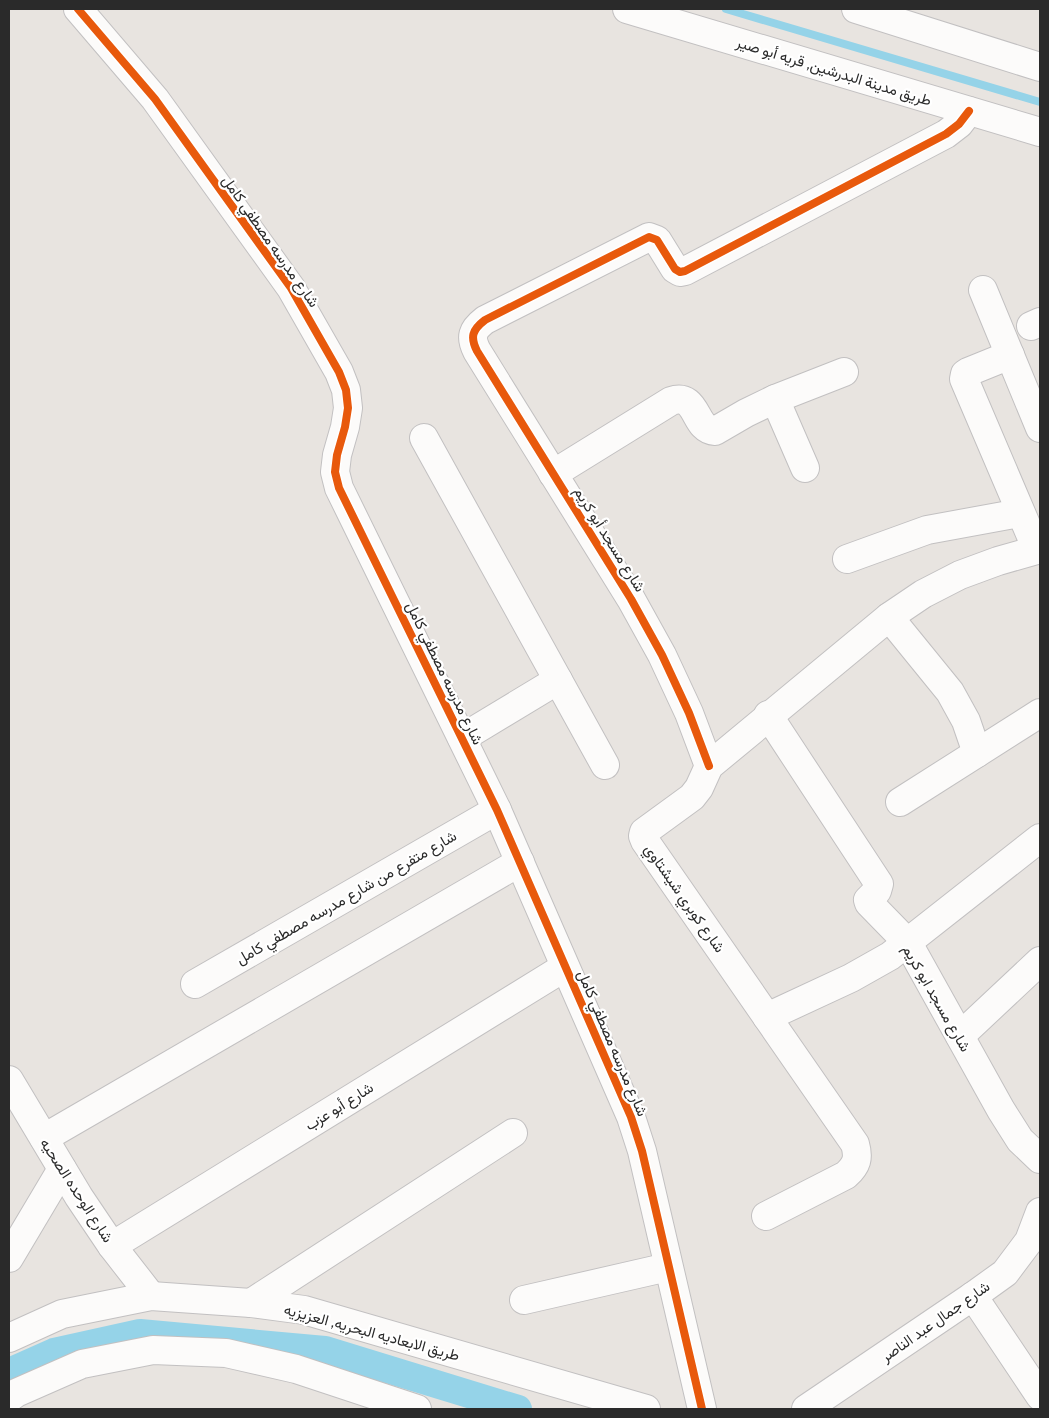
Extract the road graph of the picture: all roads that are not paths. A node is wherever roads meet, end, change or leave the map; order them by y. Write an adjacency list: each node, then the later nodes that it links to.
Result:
1 (78, 9): 22 (street, شارع مدرسه مصطفي كامل)
2 (627, 9): 5 (street, طريق مدينة البدرشين, قريه أبو صير)
3 (856, 9): 4 (street)
4 (1040, 68)
5 (969, 111): 6 (street, طريق مدينة البدرشين, قريه أبو صير); 14 (street, شارع مسجد أبو كريم)
6 (1040, 132)
7 (983, 290): 8 (street)
8 (1010, 355): 11 (street); 15 (street)
9 (844, 372): 10 (street)
10 (775, 399): 13 (street); 14 (street)
11 (1040, 428)
12 (424, 438): 19 (street)
13 (805, 468)
14 (553, 474): 25 (street, شارع مسجد أبو كريم)
15 (1020, 513): 16 (street); 17 (street)
16 (1039, 550): 18 (street, شارع كوبري شيشتاوي)
17 (847, 559)
18 (888, 616): 21 (street, شارع كوبري شيشتاوي); 23 (street)
19 (558, 680): 22 (street); 24 (street)
20 (1040, 713): 23 (street)
21 (768, 715): 25 (street, شارع كوبري شيشتاوي); 30 (street, شارع مسجد ابو كريم)
22 (462, 738): 27 (street, شارع مدرسه مصطفي كامل)
23 (977, 753): 26 (street)
24 (605, 765)
25 (709, 766): 34 (street, شارع كوبري شيشتاوي)
26 (900, 802)
27 (497, 810): 29 (street, شارع مدرسه مصطفي كامل); 33 (street, شارع متفرع من شارع مدرسه مصطفي كامل)
28 (1040, 838): 30 (street)
29 (520, 862): 32 (street, شارع مدرسه مصطفي كامل); 38 (street)
30 (908, 943): 34 (street); 35 (street, شارع مسجد ابو كريم)
31 (1040, 961): 35 (street)
32 (565, 966): 43 (street, شارع أبو عزب); 45 (street, شارع مدرسه مصطفي كامل)
33 (195, 984)
34 (767, 1017): 42 (street, شارع كوبري شيشتاوي)
35 (960, 1036): 39 (street, شارع مسجد ابو كريم)
36 (9, 1080): 38 (street, شارع الوحده الصحيه)
37 (513, 1133): 49 (street)
38 (44, 1138): 40 (street, شارع الوحده الصحيه)
39 (1040, 1159)
40 (62, 1169): 43 (street, شارع الوحده الصحيه); 44 (street)
41 (1040, 1212): 47 (street, شارع جمال عبد الناصر)
42 (766, 1216)
43 (112, 1246): 46 (street, شارع الوحده الصحيه)
44 (9, 1258)
45 (668, 1267): 48 (street); 55 (street, شارع مدرسه مصطفي كامل)
46 (151, 1296): 49 (street, طريق الابعاديه البحريه, العزيزيه); 50 (street, طريق الابعاديه البحريه, العزيزيه)
47 (973, 1296): 51 (street); 56 (street, شارع جمال عبد الناصر)
48 (524, 1300)
49 (251, 1303): 54 (street, طريق الابعاديه البحريه, العزيزيه)
50 (9, 1338)
51 (1040, 1396)
52 (9, 1398): 53 (street)
53 (417, 1409)
54 (646, 1409)
55 (702, 1409)
56 (806, 1409)

